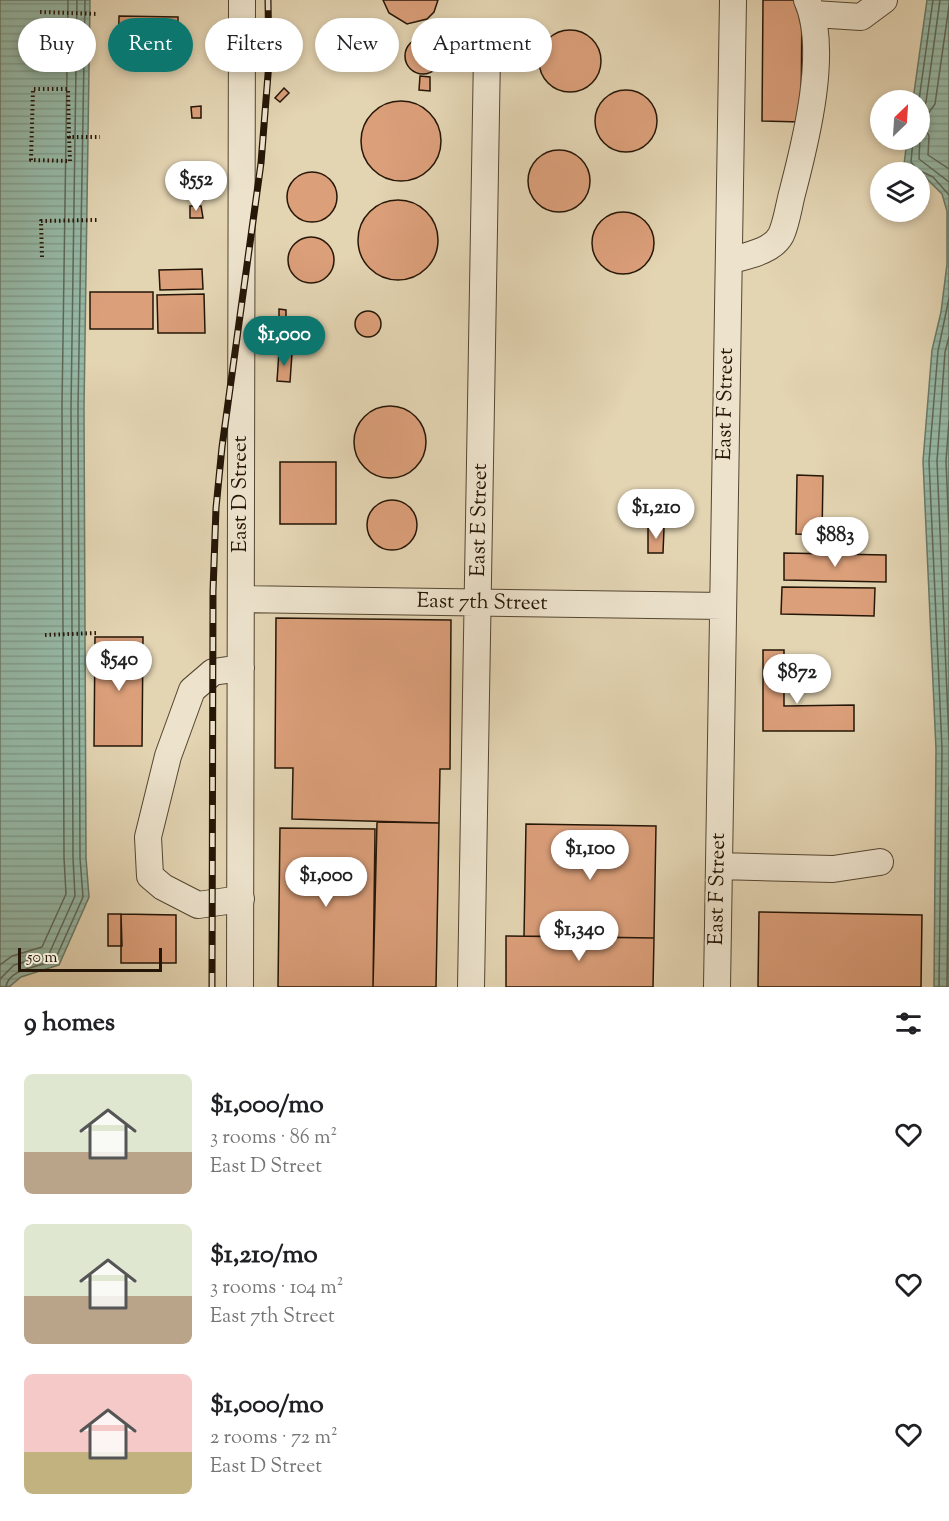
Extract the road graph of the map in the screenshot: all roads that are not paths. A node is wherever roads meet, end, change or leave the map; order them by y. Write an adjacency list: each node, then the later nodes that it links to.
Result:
1 (242, 0): 7 (street, East D Street)
2 (733, 0): 6 (street, East F Street)
3 (884, 0): 4 (street)
4 (811, 7): 6 (street)
5 (487, 72): 8 (street, East E Street)
6 (729, 261): 9 (street, East F Street)
7 (241, 599): 8 (street, East 7th Street); 10 (street, East D Street)
8 (478, 603): 9 (street, East 7th Street); 15 (street, East E Street)
9 (723, 606): 12 (street, East F Street)
10 (241, 668): 13 (street, East D Street); 13 (street)
11 (880, 862): 12 (street)
12 (719, 866): 16 (street, East F Street)
13 (240, 899): 14 (street, East D Street)
14 (240, 987)
15 (471, 987)
16 (717, 987)

